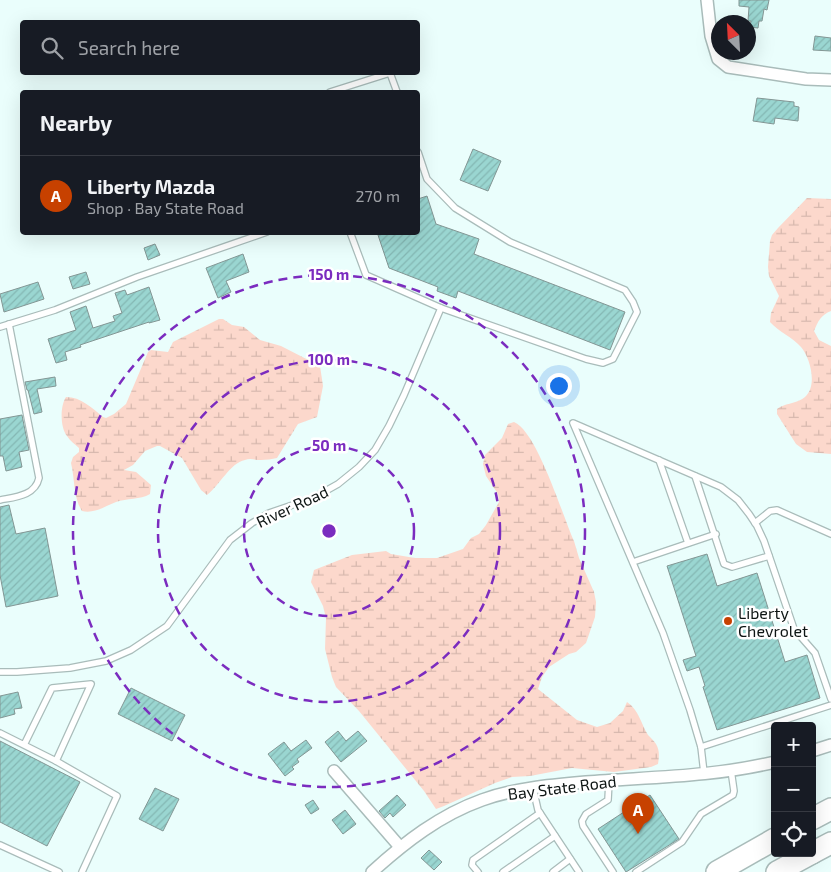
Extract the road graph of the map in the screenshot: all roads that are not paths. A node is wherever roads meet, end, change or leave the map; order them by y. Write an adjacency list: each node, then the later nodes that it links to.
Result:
1 (708, 0): 4 (street)
2 (384, 75): 5 (lane)
3 (391, 75): 6 (lane)
4 (831, 80)
5 (336, 90)
6 (396, 90)
7 (420, 158): 10 (lane)
8 (258, 235): 11 (lane)
9 (351, 235): 10 (lane)
10 (441, 308): 22 (lane, River Road)
11 (8, 324): 12 (lane); 15 (lane)
12 (0, 327)
13 (659, 460): 14 (lane); 19 (lane); 21 (lane)
14 (695, 476): 16 (lane); 17 (lane)
15 (0, 500)
16 (755, 523): 18 (lane); 20 (lane)
17 (716, 534): 19 (lane); 20 (lane)
18 (831, 534)
19 (688, 543): 21 (lane)
20 (769, 556): 23 (lane)
21 (633, 562): 28 (lane)
22 (0, 672)
23 (831, 700)
24 (831, 705): 28 (lane)
25 (0, 733): 26 (lane)
26 (24, 745): 30 (lane); 30 (lane)
27 (831, 745): 29 (street)
28 (701, 747): 34 (lane)
29 (816, 750)
30 (56, 761): 49 (lane)
31 (771, 763): 32 (street, Bay State Road)
32 (731, 770): 34 (street, Bay State Road); 56 (lane)
33 (334, 771): 44 (street)
34 (704, 774): 35 (street, Bay State Road)
35 (609, 780): 36 (street, Bay State Road); 55 (lane)
36 (533, 788): 38 (lane); 44 (street, Bay State Road)
37 (831, 809): 39 (highway)
38 (540, 813): 40 (lane); 51 (lane)
39 (816, 817)
40 (556, 836): 47 (lane); 52 (lane)
41 (771, 841): 57 (highway)
42 (831, 843): 45 (highway)
43 (0, 845): 48 (lane)
44 (400, 848): 50 (street, Bay State Road)
45 (816, 851)
46 (805, 857): 58 (highway)
47 (570, 859): 53 (lane); 54 (lane)
48 (59, 872)
49 (82, 872)
50 (372, 872)
51 (478, 872)
52 (503, 872)
53 (553, 872)
54 (579, 872)
55 (613, 872)
56 (636, 872)
57 (717, 872)
58 (777, 872)

